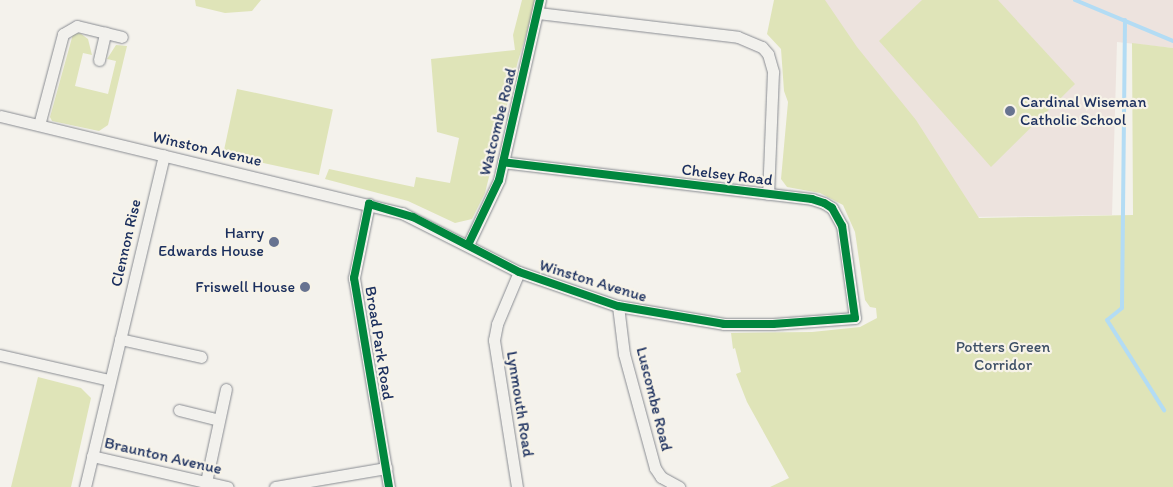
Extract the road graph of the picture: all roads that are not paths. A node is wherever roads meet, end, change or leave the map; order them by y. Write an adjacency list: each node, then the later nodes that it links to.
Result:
1 (540, 0): 2 (street, Watcombe Road)
2 (538, 13): 9 (street, Watcombe Road); 10 (street)
3 (105, 33): 4 (street); 5 (street); 7 (street)
4 (122, 37)
5 (99, 60)
6 (0, 116): 7 (street, Winston Avenue)
7 (39, 125): 8 (street, Winston Avenue)
8 (164, 155): 11 (street, Winston Avenue); 16 (street, Clennon Rise)
9 (503, 162): 10 (street, Chelsey Road); 12 (street, Watcombe Road)
10 (768, 194): 15 (street, Chelsey Road)
11 (369, 204): 12 (street, Winston Avenue); 24 (street, Broad Park Road)
12 (468, 245): 13 (street, Winston Avenue)
13 (518, 272): 14 (street, Winston Avenue); 30 (street, Lynmouth Road)
14 (618, 306): 15 (street, Winston Avenue); 31 (street, Luscombe Road)
15 (855, 318)
16 (120, 339): 18 (street); 19 (street, Clennon Rise)
17 (0, 355): 19 (street)
18 (201, 357)
19 (109, 380): 23 (street, Clennon Rise)
20 (226, 390): 22 (street)
21 (178, 410): 22 (street)
22 (219, 420): 25 (street)
23 (92, 456): 25 (street, Braunton Avenue); 26 (street, Clennon Rise)
24 (386, 468): 28 (street); 29 (street, Broad Park Road)
25 (206, 482): 27 (street, Braunton Avenue)
26 (85, 487)
27 (227, 487)
28 (275, 487)
29 (389, 487)
30 (517, 487)
31 (679, 487)

